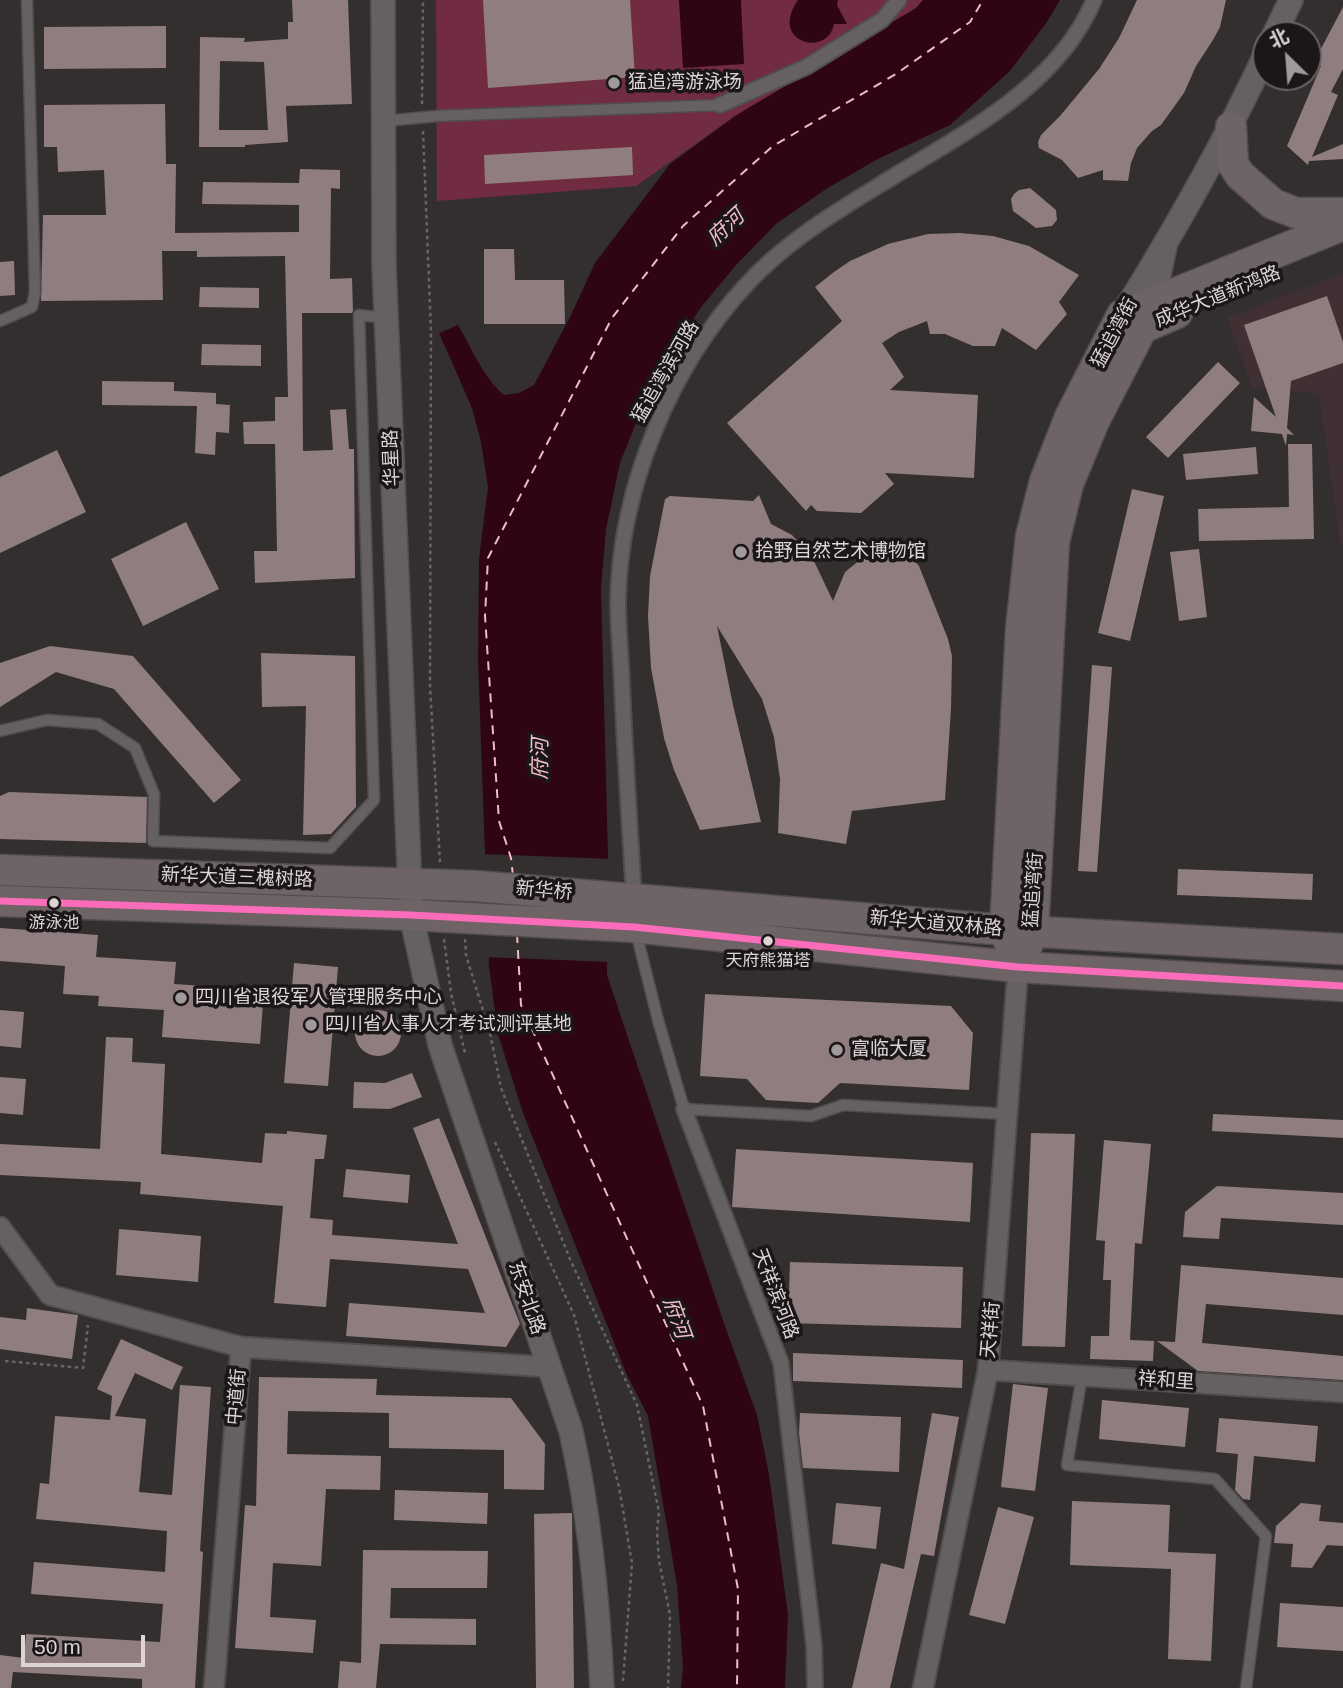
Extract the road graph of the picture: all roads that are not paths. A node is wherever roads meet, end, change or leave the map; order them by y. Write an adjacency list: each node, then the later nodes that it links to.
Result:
1 (27, 0): 17 (lane)
2 (383, 0): 9 (street, 华星路)
3 (899, 0): 8 (street)
4 (1094, 0): 23 (street, 猛追湾滨河路)
5 (1291, 0): 6 (street)
6 (1281, 21)
7 (1252, 83): 10 (street, 猛追湾街)
8 (720, 105): 9 (lane)
9 (384, 121): 16 (street, 华星路)
10 (1231, 127): 11 (main road); 13 (street, 猛追湾街)
11 (1343, 213)
12 (1343, 226): 15 (main road, 成华大道新鸿路)
13 (1165, 246): 15 (street, 猛追湾街); 15 (street, 猛追湾街)
14 (1343, 246): 15 (main road, 成华大道新鸿路)
15 (1139, 316): 26 (main road, 猛追湾街)
16 (386, 318): 18 (lane); 20 (street, 华星路)
17 (0, 321)
18 (0, 731)
19 (0, 870): 20 (main road, 新华大道三槐树路)
20 (410, 883): 21 (main road, 新华大道三槐树路); 24 (street, 华星路)
21 (475, 886): 23 (main road, 新华桥)
22 (0, 901): 24 (main road, 新华大道三槐树路)
23 (625, 913): 25 (main road, 新华桥); 26 (main road, 新华大道双林路); 28 (main road, 新华大道双林路); 30 (lane, 天祥滨河路)
24 (411, 915): 25 (main road, 新华大道三槐树路); 34 (street, 东安北路)
25 (460, 918)
26 (1019, 931): 27 (main road, 新华大道双林路); 28 (main road, 猛追湾街)
27 (1343, 949)
28 (1018, 967): 29 (main road, 新华大道双林路); 31 (street, 天祥街)
29 (1343, 986)
30 (684, 1109): 31 (lane); 40 (street, 天祥滨河路)
31 (1009, 1114): 35 (street, 天祥街)
32 (0, 1227): 33 (street, 中道街)
33 (241, 1347): 34 (street); 38 (street, 中道街)
34 (549, 1367): 39 (street, 东安北路)
35 (988, 1370): 36 (street, 祥和里); 41 (street, 天祥街)
36 (1082, 1376): 37 (street, 祥和里); 42 (lane)
37 (1343, 1392)
38 (214, 1688)
39 (602, 1688)
40 (815, 1688)
41 (923, 1688)
42 (1246, 1688)

